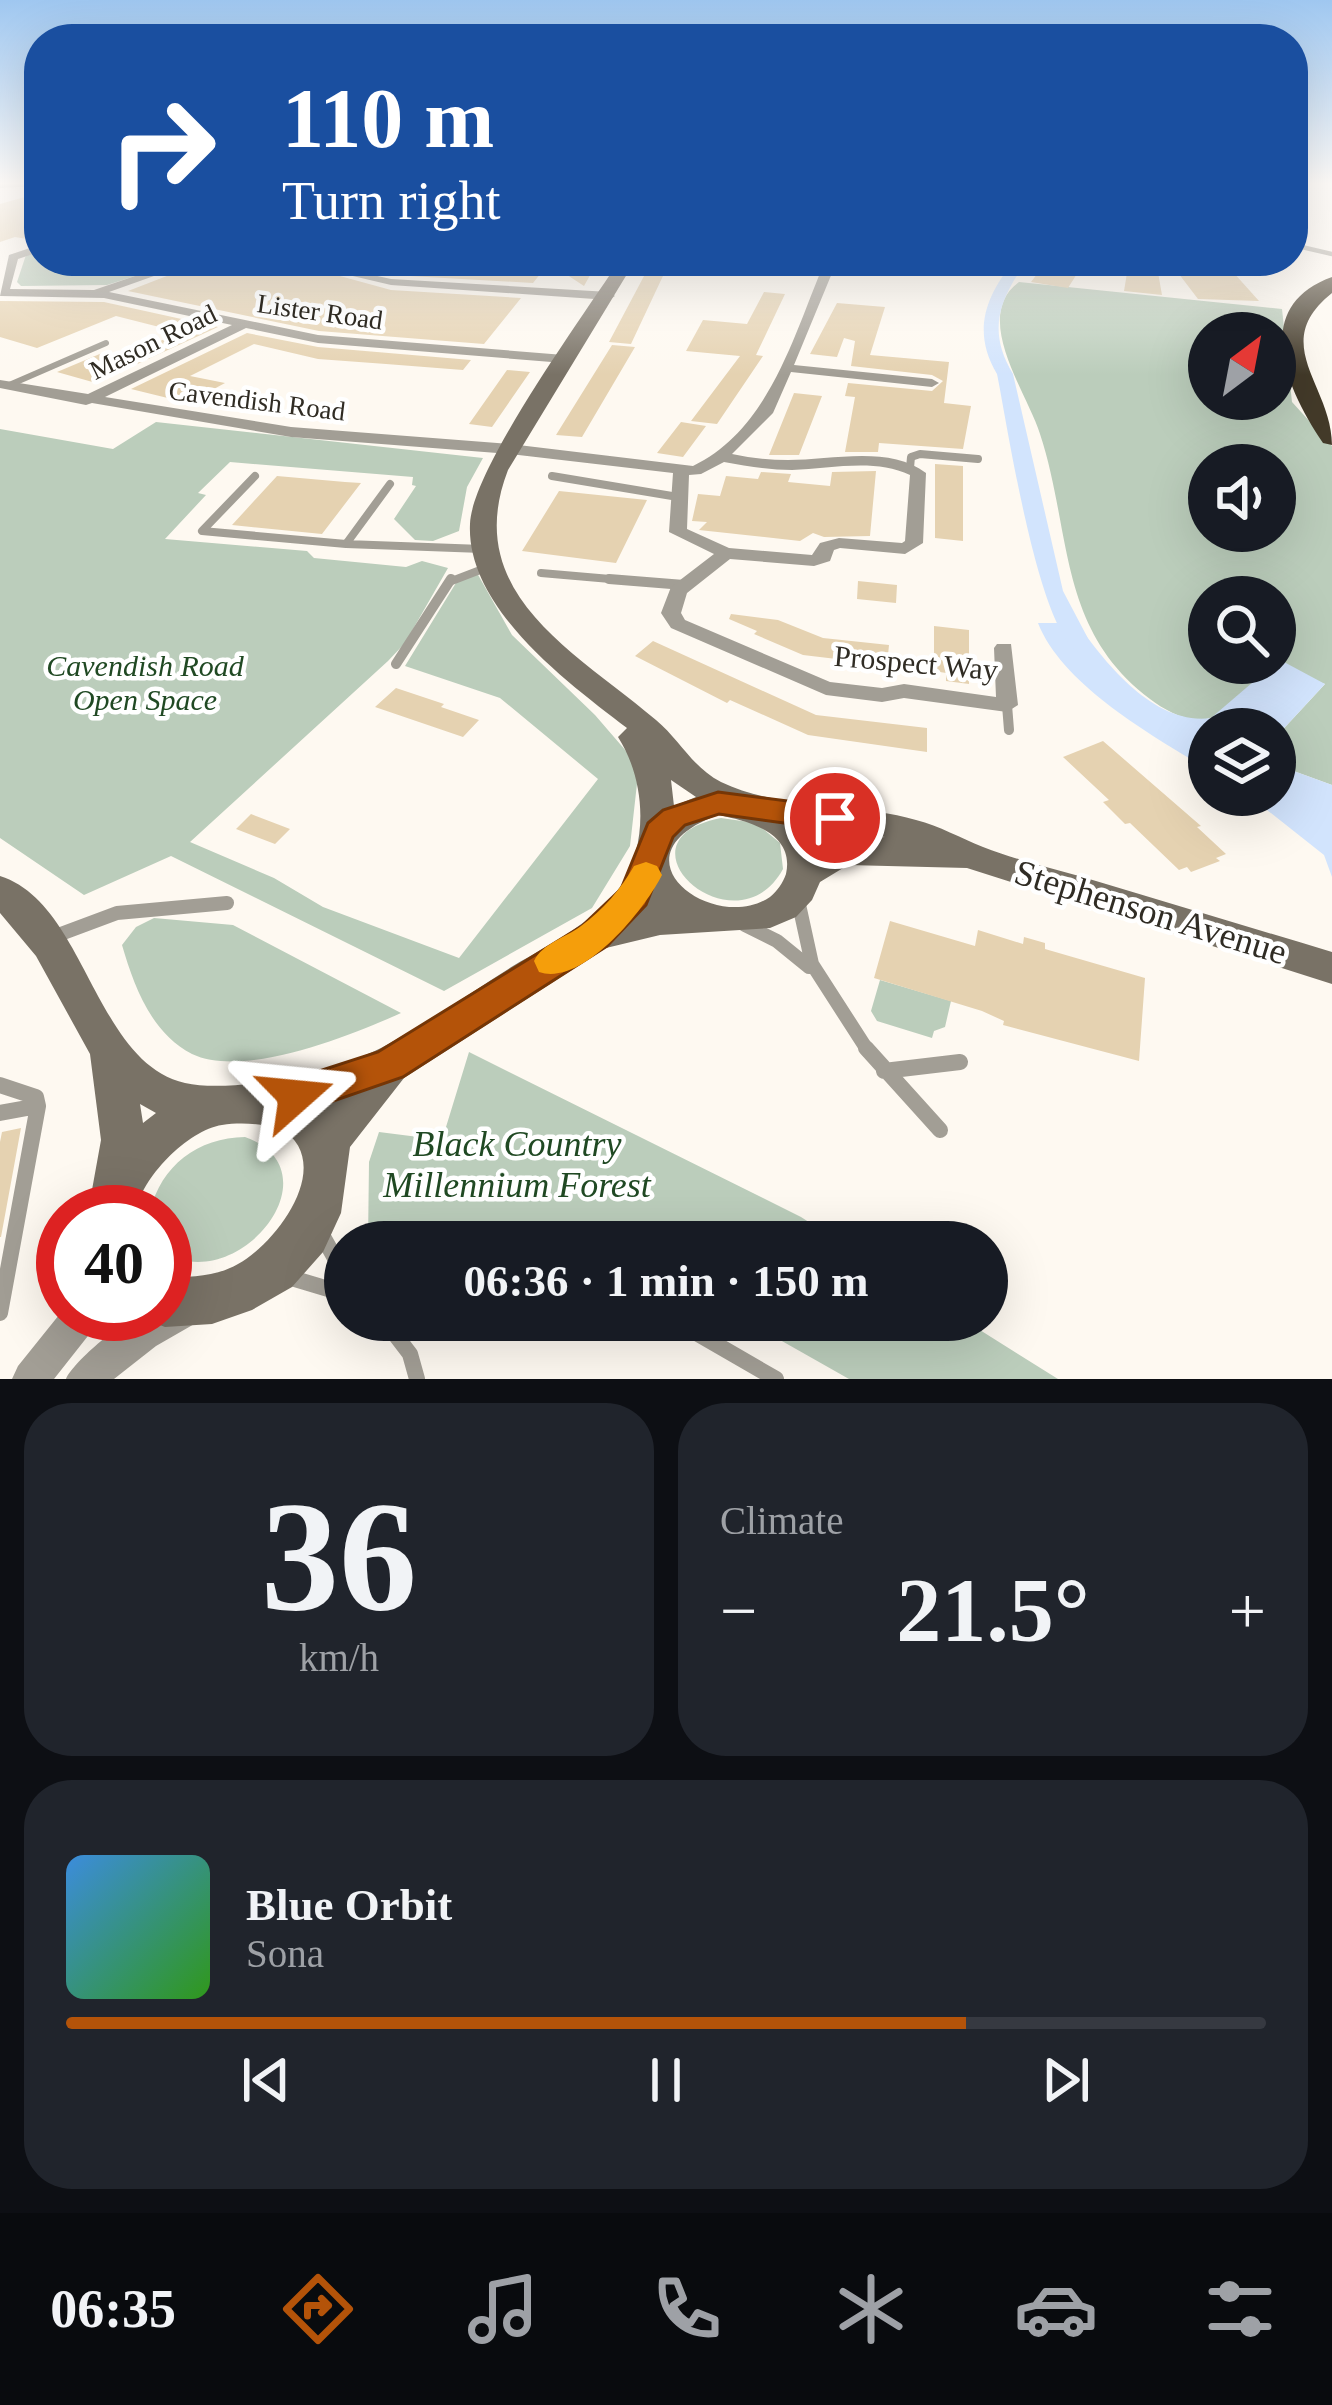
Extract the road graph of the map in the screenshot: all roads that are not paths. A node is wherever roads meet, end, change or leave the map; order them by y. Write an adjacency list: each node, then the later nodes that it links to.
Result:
1 (6, 256): 7 (street)
2 (144, 276): 8 (street)
3 (364, 276): 9 (street)
4 (619, 276): 9 (street)
5 (825, 276): 13 (street)
6 (1328, 291): 17 (highway)
7 (2, 292): 8 (street, Lister Road)
8 (94, 292): 10 (street, Lister Road)
9 (608, 296): 12 (street)
10 (241, 326): 12 (street, Lister Road); 16 (street, Mason Road)
11 (106, 344): 15 (lane)
12 (564, 359): 18 (street)
13 (787, 368): 14 (street); 19 (street)
14 (932, 383)
15 (4, 385): 16 (street, Cavendish Road)
16 (86, 401): 18 (street, Cavendish Road)
17 (1332, 437)
18 (510, 449): 22 (street, Cavendish Road); 29 (street)
19 (720, 457): 21 (street); 22 (street)
20 (978, 459): 21 (lane)
21 (910, 467): 28 (street)
22 (681, 472): 26 (street)
23 (254, 476): 27 (lane)
24 (552, 476): 26 (lane)
25 (390, 484): 27 (lane)
26 (678, 497): 28 (street)
27 (346, 544): 29 (lane)
28 (726, 553): 31 (street)
29 (488, 558): 33 (lane); 35 (street, Stephenson Avenue)
30 (541, 573): 31 (lane)
31 (684, 585): 34 (street, Prospect Way)
32 (1004, 648): 34 (street, Prospect Way)
33 (396, 664)
34 (1007, 705): 36 (lane)
35 (626, 716): 37 (street, Stephenson Avenue); 38 (street, Stephenson Avenue)
36 (1009, 730)
37 (751, 807): 38 (street); 39 (street, Stephenson Avenue); 40 (street)
38 (651, 856): 43 (street); 44 (street)
39 (970, 856): 40 (street, Stephenson Avenue); 46 (street, Stephenson Avenue)
40 (803, 882): 43 (street); 47 (lane)
41 (0, 890): 45 (street)
42 (227, 903): 45 (lane)
43 (719, 918): 44 (street); 47 (lane)
44 (594, 936): 49 (street)
45 (46, 939): 48 (street)
46 (1315, 962)
47 (812, 969): 51 (lane)
48 (110, 1055): 53 (street); 57 (street)
49 (403, 1056): 53 (street); 59 (street)
50 (960, 1062): 51 (lane)
51 (884, 1071): 56 (lane)
52 (0, 1085): 54 (lane)
53 (245, 1103): 58 (street); 59 (street)
54 (38, 1106): 55 (lane); 64 (lane)
55 (0, 1113)
56 (940, 1130)
57 (117, 1185)
58 (124, 1185)
59 (324, 1186): 60 (lane); 61 (street)
60 (324, 1242)
61 (268, 1275): 62 (lane); 63 (street)
62 (324, 1289)
63 (192, 1301)
64 (0, 1313)
65 (61, 1341): 69 (street)
66 (133, 1341): 70 (street)
67 (401, 1341): 71 (lane)
68 (710, 1341): 72 (lane)
69 (31, 1379)
70 (85, 1379)
71 (417, 1379)
72 (776, 1379)

